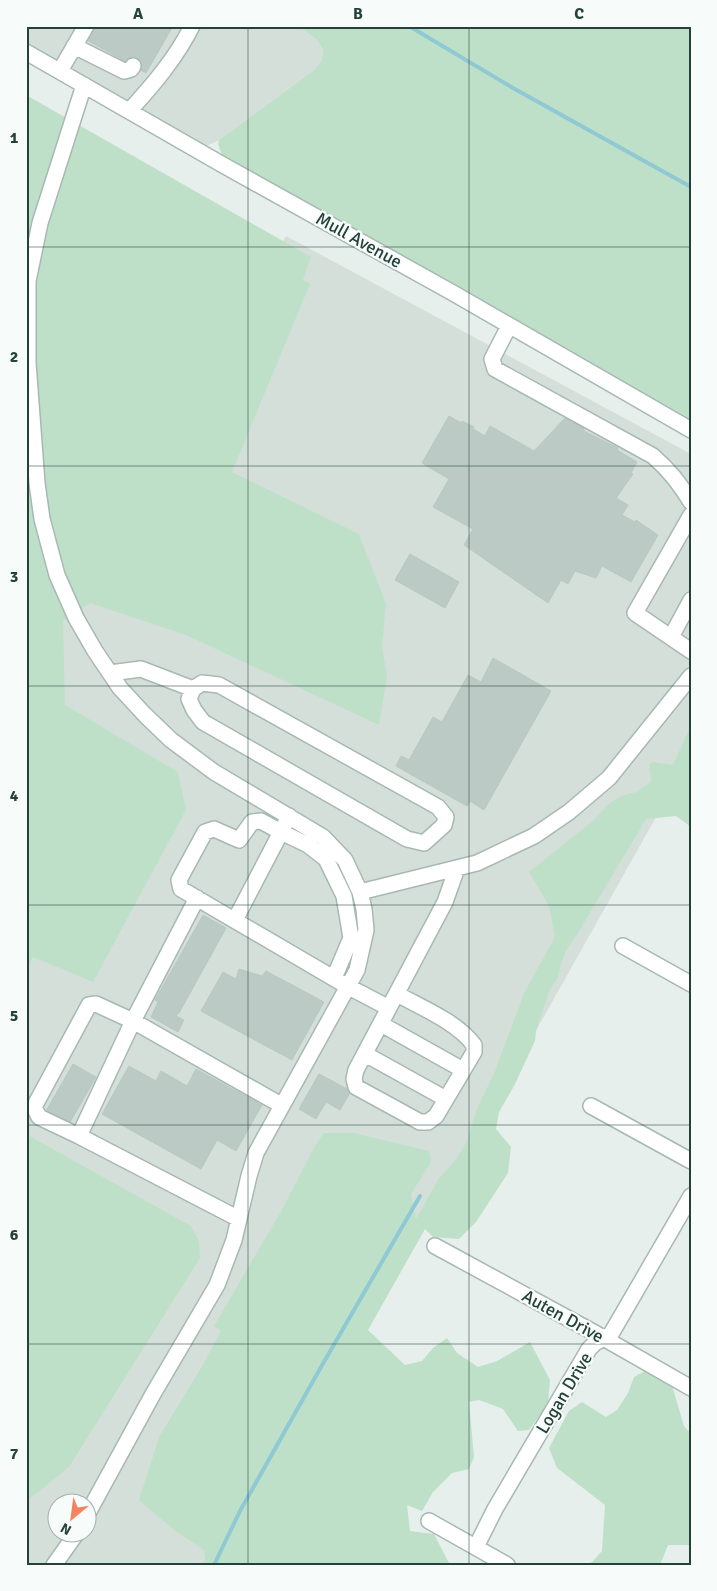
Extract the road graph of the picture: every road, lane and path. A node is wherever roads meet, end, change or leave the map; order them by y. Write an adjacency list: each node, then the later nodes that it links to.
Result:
1 (86, 26): 3 (street)
2 (192, 26): 8 (street)
3 (74, 46): 5 (street); 6 (street)
4 (26, 52): 6 (street, Mull Avenue)
5 (133, 66)
6 (60, 71): 7 (street, Mull Avenue)
7 (84, 85): 8 (street, Mull Avenue); 16 (street)
8 (130, 110): 9 (street, Mull Avenue)
9 (509, 326): 10 (street, Mull Avenue); 11 (street)
10 (691, 430)
11 (691, 502)
12 (688, 526): 14 (street)
13 (691, 600): 14 (street)
14 (671, 637): 15 (street)
15 (691, 651)
16 (110, 673): 18 (street); 19 (street)
17 (691, 676): 21 (street)
18 (193, 689): 18 (street)
19 (289, 816): 20 (street); 22 (street)
20 (281, 832): 23 (street); 24 (street); 26 (street)
21 (457, 868): 22 (street); 29 (street)
22 (360, 892): 28 (street)
23 (197, 898): 24 (street); 31 (street)
24 (235, 920): 26 (street)
25 (623, 946): 27 (street)
26 (334, 978): 28 (street)
27 (691, 984)
28 (347, 986): 30 (street); 36 (street)
29 (397, 994): 30 (street); 34 (street)
30 (389, 1008): 32 (street)
31 (133, 1021): 36 (street); 38 (street); 38 (street)
32 (381, 1024): 33 (street); 34 (street)
33 (365, 1054): 35 (street); 35 (street)
34 (463, 1070): 35 (street)
35 (446, 1099)
36 (282, 1105): 41 (street)
37 (591, 1106): 39 (street)
38 (78, 1136): 41 (street)
39 (691, 1160)
40 (691, 1196): 43 (street, Logan Drive)
41 (239, 1219): 45 (street)
42 (435, 1246): 43 (street, Auten Drive)
43 (604, 1339): 44 (street, Auten Drive); 48 (street, Logan Drive)
44 (691, 1388)
45 (98, 1495)
46 (429, 1521): 48 (street)
47 (69, 1544): 49 (street)
48 (476, 1547): 50 (street)
49 (54, 1565)
50 (507, 1565)

